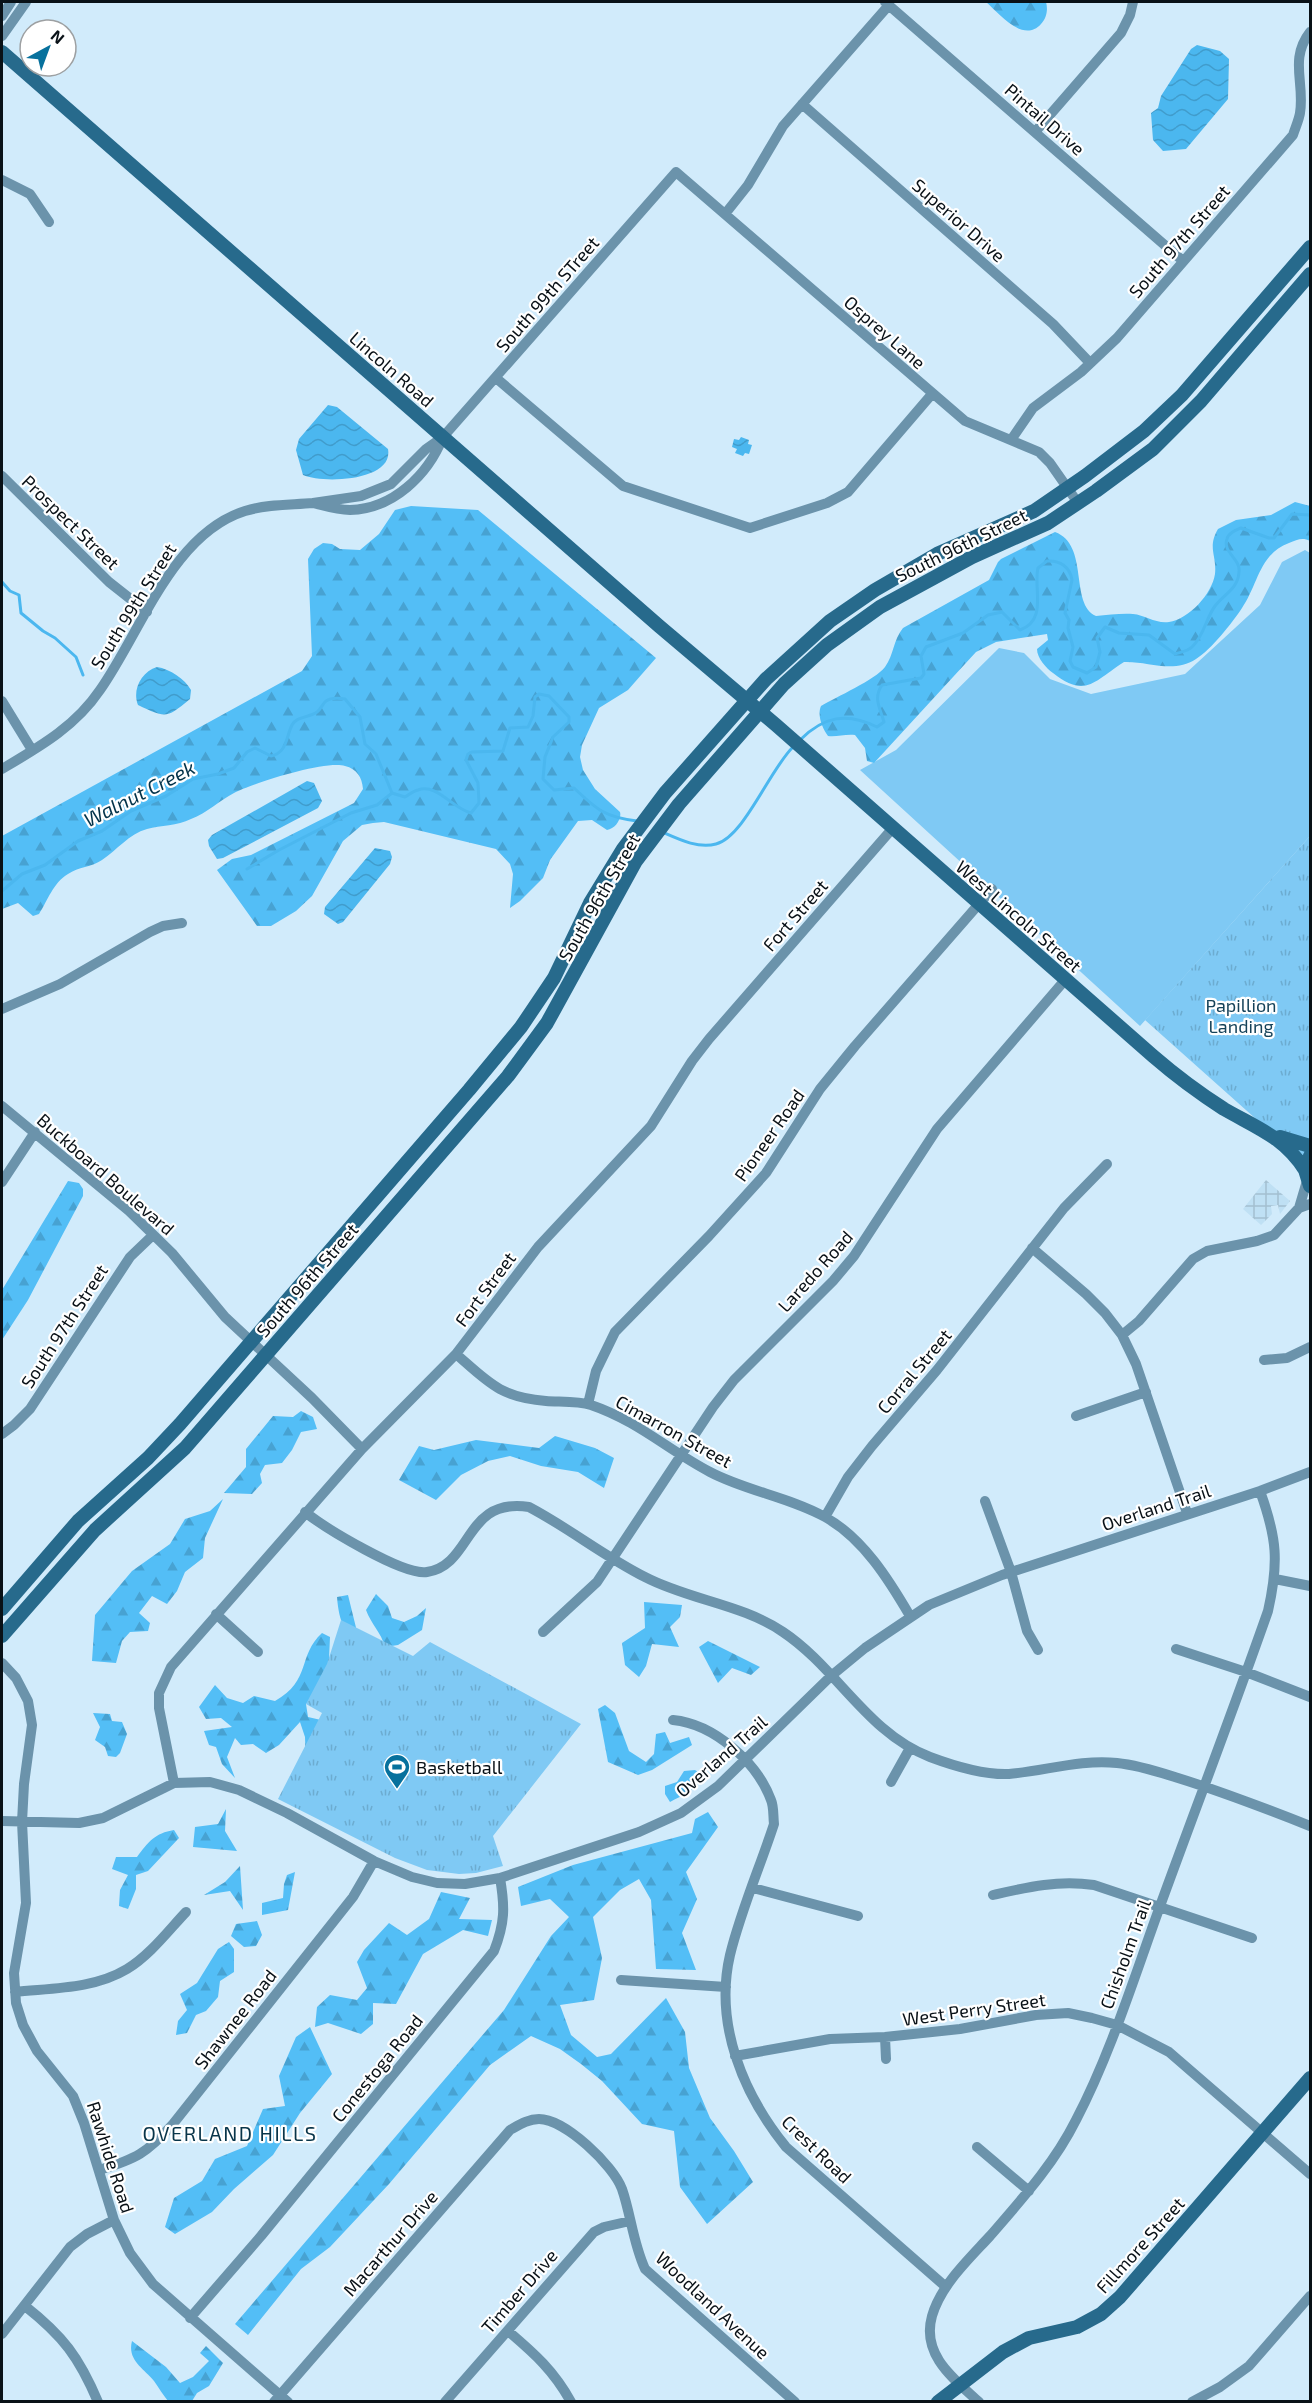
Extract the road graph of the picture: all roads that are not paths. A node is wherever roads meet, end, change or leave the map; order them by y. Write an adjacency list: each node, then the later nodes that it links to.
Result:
1 (11, 2): 5 (street)
2 (26, 2): 7 (street)
3 (1132, 2): 10 (street)
4 (887, 3): 9 (street); 10 (street, Pintail Drive)
5 (2, 16)
6 (1311, 32): 16 (street, South 97th Street)
7 (2, 36)
8 (2, 52): 21 (main road, Lincoln Road)
9 (802, 104): 13 (street); 18 (street, Superior Drive)
10 (1035, 132): 16 (street, Pintail Drive)
11 (676, 172): 13 (street, Osprey Lane); 19 (street, South 99th STreet)
12 (2, 180): 14 (street)
13 (725, 214): 20 (street, Osprey Lane)
14 (48, 222)
15 (1311, 247): 24 (main road, South 96th Street)
16 (1183, 261): 18 (street, South 97th Street)
17 (1311, 274): 25 (main road, South 96th Street)
18 (1090, 363): 22 (street, South 97th Street)
19 (496, 378): 20 (street); 21 (street, South 99th STreet)
20 (932, 394): 22 (street, Osprey Lane)
21 (443, 437): 26 (street, South 99th Street); 27 (main road, Lincoln Road)
22 (1011, 440): 24 (street, Osprey Lane)
23 (2, 476): 26 (street, Prospect Street)
24 (1067, 488): 25 (street, Osprey Lane); 27 (main road, South 96th Street)
25 (1078, 503): 29 (main road, South 96th Street)
26 (147, 612): 30 (street, South 99th Street)
27 (747, 700): 29 (main road, Lincoln Road); 50 (main road, South 96th Street)
28 (2, 701): 30 (street)
29 (760, 711): 32 (main road, West Lincoln Street); 53 (main road, South 96th Street)
30 (32, 750): 31 (street, South 99th Street)
31 (2, 769)
32 (892, 829): 34 (main road, West Lincoln Street); 52 (street, Fort Street)
33 (992, 889): 34 (street, Pioneer Road)
34 (978, 904): 36 (main road, West Lincoln Street); 56 (street, Pioneer Road)
35 (182, 924): 37 (street)
36 (1065, 980): 40 (main road, West Lincoln Street); 60 (street, Laredo Road)
37 (2, 1009)
38 (2, 1106): 39 (street, Buckboard Boulevard)
39 (34, 1132): 44 (street); 47 (street, Buckboard Boulevard)
40 (1267, 1132): 41 (main road, West Lincoln Street); 43 (main road, West Lincoln Street)
41 (1311, 1146)
42 (1107, 1164): 48 (street, Corral Street)
43 (1308, 1173): 46 (street)
44 (2, 1182)
45 (1311, 1204): 46 (street)
46 (1299, 1208): 49 (street)
47 (153, 1235): 50 (street, Buckboard Boulevard); 58 (street, South 97th Street)
48 (1032, 1248): 49 (street); 66 (street, Corral Street)
49 (1122, 1335): 55 (street)
50 (250, 1341): 53 (street, Buckboard Boulevard); 71 (main road, South 96th Street)
51 (1311, 1347): 54 (street)
52 (456, 1354): 56 (street, Cimarron Street); 59 (street, Fort Street)
53 (265, 1355): 59 (street, Buckboard Boulevard); 75 (main road, South 96th Street)
54 (1264, 1360)
55 (1146, 1392): 57 (street); 65 (street)
56 (588, 1404): 60 (street, Cimarron Street)
57 (1076, 1416)
58 (2, 1434)
59 (362, 1449): 64 (street, Fort Street)
60 (681, 1454): 66 (street, Cimarron Street); 67 (street, Laredo Road)
61 (1311, 1472): 62 (street, Overland Trail)
62 (1260, 1491): 65 (street, Overland Trail); 69 (street, Chisholm Trail)
63 (985, 1501): 68 (street)
64 (305, 1512): 67 (street); 72 (street, Fort Street)
65 (1187, 1514): 68 (street, Overland Trail)
66 (825, 1517): 73 (street, Cimarron Street)
67 (614, 1558): 74 (street, Laredo Road); 81 (street)
68 (1011, 1572): 73 (street, Overland Trail); 77 (street)
69 (1275, 1579): 70 (street); 80 (street, Chisholm Trail)
70 (1311, 1586)
71 (2, 1609)
72 (216, 1614): 78 (street); 87 (street, Fort Street)
73 (910, 1616): 81 (street, Overland Trail)
74 (543, 1632)
75 (2, 1636)
76 (1176, 1649): 80 (street)
77 (1038, 1650)
78 (258, 1652)
79 (2, 1663): 90 (street, Rawhide Road)
80 (1246, 1672): 82 (street); 88 (street, Chisholm Trail)
81 (831, 1676): 84 (street); 85 (street, Overland Trail)
82 (1311, 1697)
83 (673, 1720): 85 (street, Crest Road)
84 (910, 1748): 86 (street); 88 (street)
85 (745, 1760): 93 (street, Overland Trail); 94 (street, Crest Road)
86 (891, 1782)
87 (174, 1783): 90 (street, Overland Trail); 92 (street, Overland Trail)
88 (1205, 1787): 91 (street); 96 (street, Chisholm Trail)
89 (2, 1821): 90 (street, Overland Trail)
90 (22, 1822): 102 (street, Rawhide Road)
91 (1311, 1826)
92 (374, 1861): 93 (street, Overland Trail); 111 (street, Shawnee Road)
93 (500, 1878): 119 (street, Conestoga Road)
94 (753, 1888): 98 (street); 101 (street, Crest Road)
95 (993, 1895): 96 (street)
96 (1160, 1906): 99 (street); 103 (street, Chisholm Trail)
97 (186, 1912): 102 (street)
98 (858, 1916)
99 (1252, 1938)
100 (621, 1980): 101 (street)
101 (726, 1987): 105 (street, Crest Road)
102 (15, 1992): 111 (street, Rawhide Road)
103 (1118, 2025): 104 (street, West Perry Street); 109 (street, West Perry Street); 113 (street, Chisholm Trail)
104 (885, 2037): 105 (street, West Perry Street); 106 (street)
105 (735, 2056): 116 (street, Crest Road)
106 (886, 2059)
107 (1311, 2078): 109 (main road, Fillmore Street)
108 (539, 2119): 115 (street, Woodland Avenue); 123 (street, Macarthur Drive)
109 (1263, 2133): 112 (street, West Perry Street); 122 (main road, Fillmore Street)
110 (977, 2147): 113 (street)
111 (99, 2170): 114 (street, Rawhide Road)
112 (1311, 2174)
113 (1029, 2191): 116 (street, Chisholm Trail)
114 (114, 2220): 118 (street); 119 (street, Rawhide Road)
115 (630, 2221): 120 (street, Timber Drive); 127 (street, Woodland Avenue)
116 (946, 2287): 122 (street, Chisholm Trail)
117 (1311, 2296): 130 (street)
118 (25, 2307): 121 (street); 124 (street)
119 (190, 2318): 123 (street, Rawhide Road)
120 (508, 2331): 125 (street, Timber Drive); 126 (street)
121 (2, 2334)
122 (959, 2384): 128 (main road, Fillmore Street); 129 (street, Chisholm Trail)
123 (281, 2399)
124 (98, 2402)
125 (445, 2402)
126 (572, 2402)
127 (795, 2402)
128 (938, 2402)
129 (979, 2402)
130 (1192, 2402)

